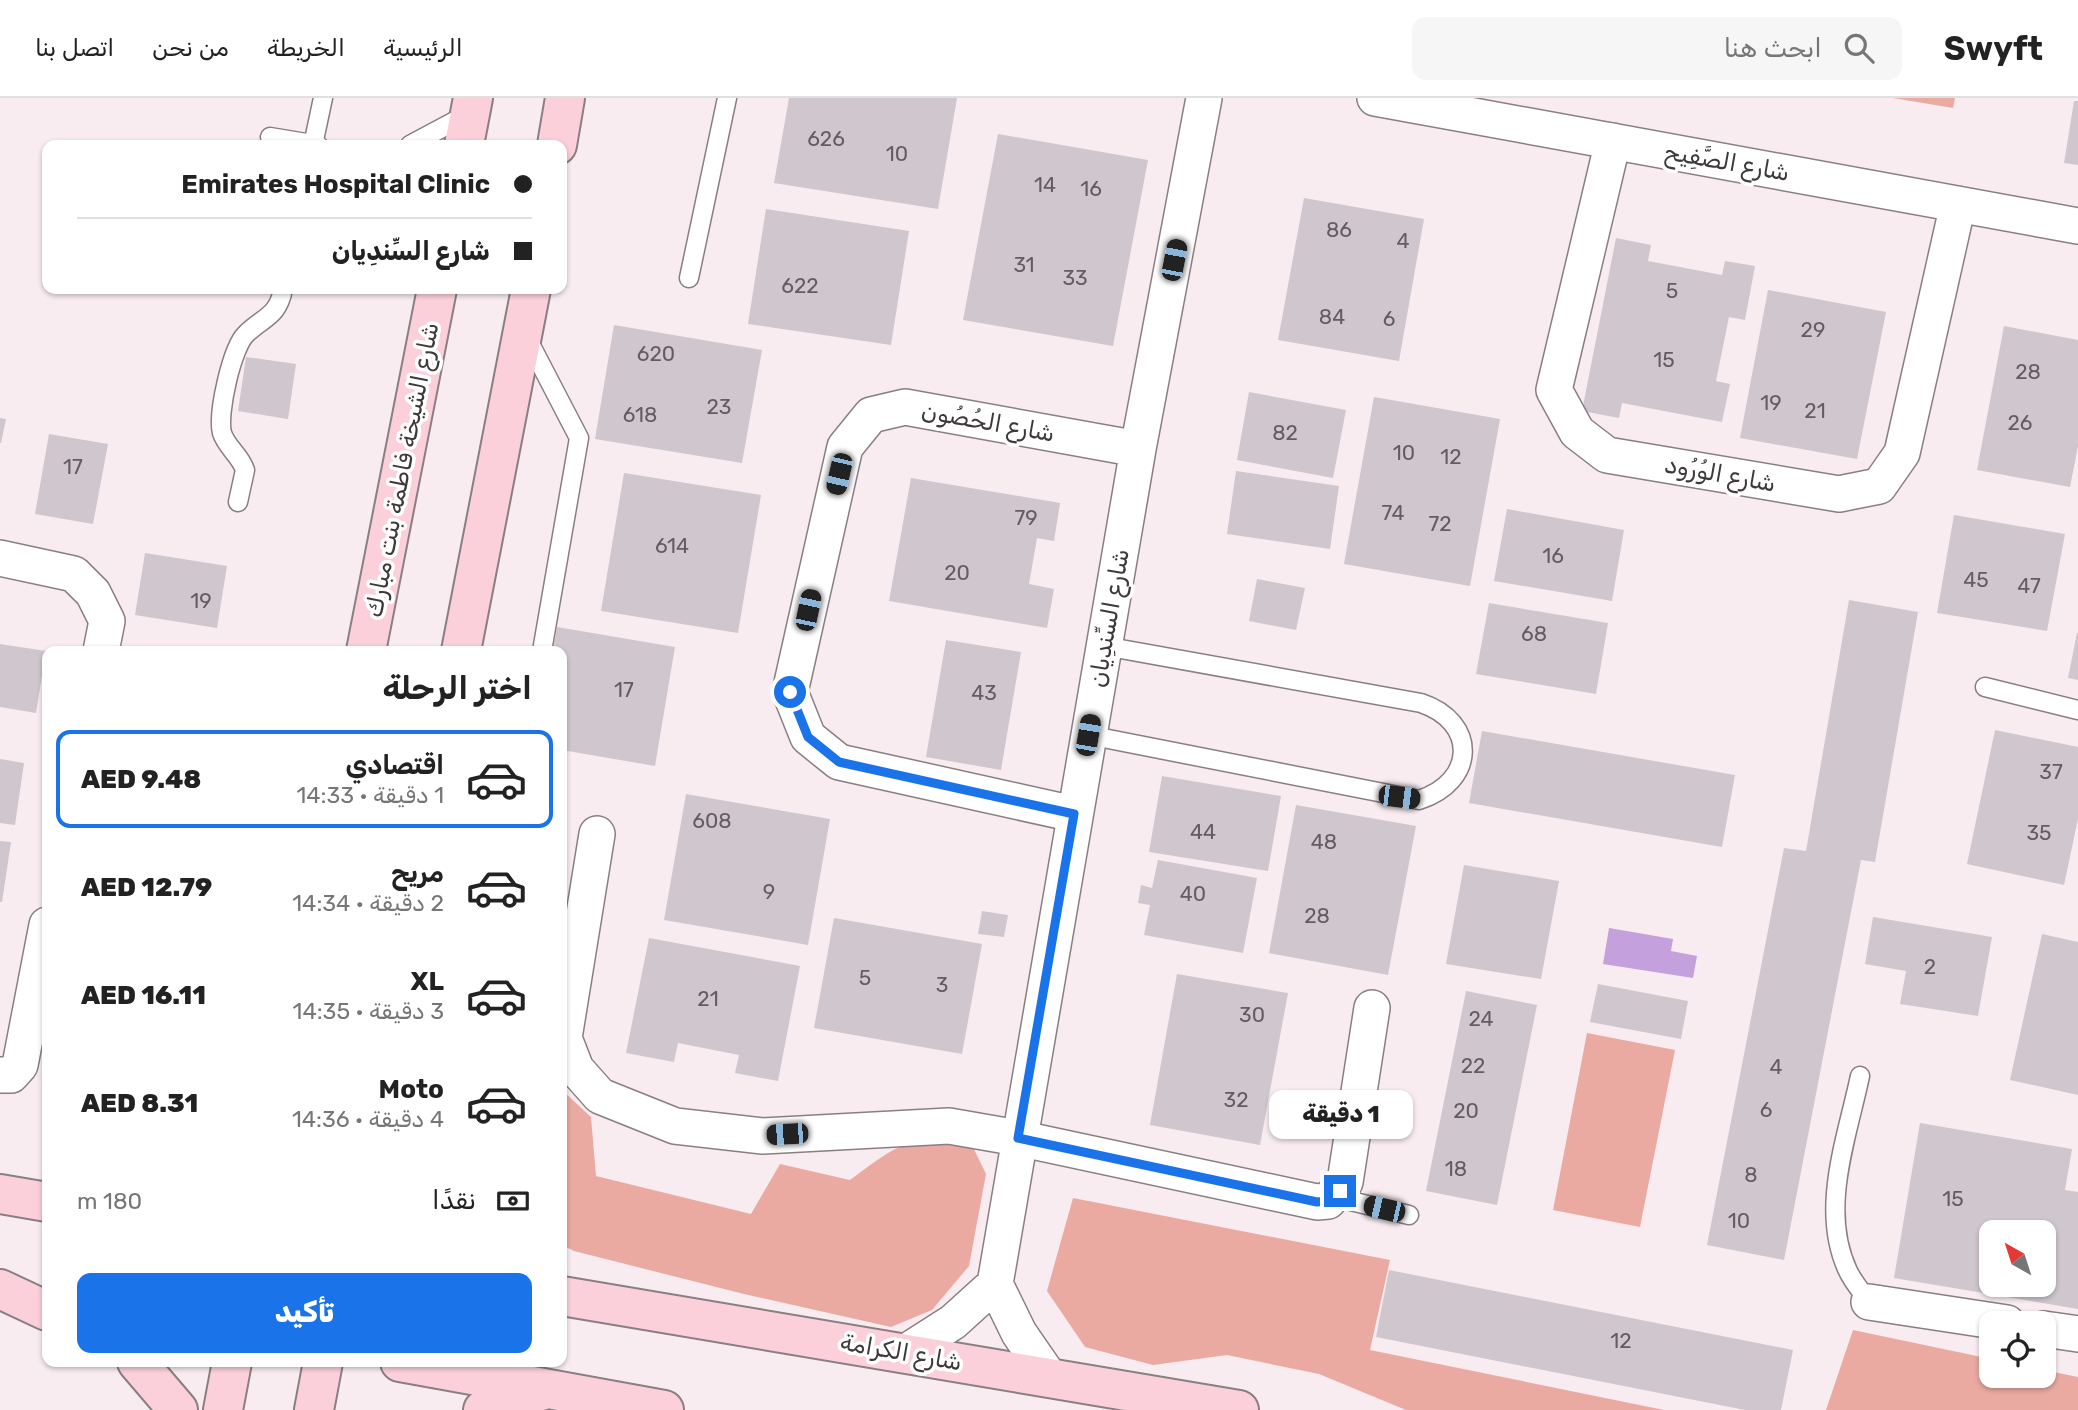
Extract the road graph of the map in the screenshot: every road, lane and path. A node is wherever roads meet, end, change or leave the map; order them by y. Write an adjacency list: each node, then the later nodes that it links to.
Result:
1 (323, 98): 9 (lane)
2 (565, 98): 11 (main road)
3 (727, 98): 15 (lane)
4 (1204, 98): 20 (street, شارع السِّندِيان)
5 (1376, 98): 12 (street, شارع الصَّفِيح)
6 (469, 119): 10 (lane)
7 (270, 137): 8 (lane)
8 (287, 140)
9 (316, 140)
10 (421, 140)
11 (557, 140)
12 (1613, 141): 13 (street, شارع الصَّفِيح); 13 (street, شارع الوُرُود)
13 (1958, 204): 14 (street, شارع الصَّفِيح)
14 (2078, 226)
15 (689, 278)
16 (282, 294): 21 (lane)
17 (436, 294): 24 (main road, شارع الشيخة فاطمة بنت مبارك)
18 (530, 294): 19 (main road)
19 (524, 331): 25 (main road); 26 (lane)
20 (1138, 449): 27 (street, شارع السِّندِيان); 31 (street, شارع الحُصُون)
21 (239, 502)
22 (0, 558): 23 (street)
23 (102, 646)
24 (367, 646)
25 (462, 646)
26 (543, 646)
27 (1104, 646): 30 (street, شارع السِّندِيان); 30 (lane)
28 (1985, 687): 29 (lane)
29 (2078, 710)
30 (1088, 735): 31 (street, شارع السِّندِيان)
31 (1074, 814): 39 (street, شارع السِّندِيان)
32 (597, 834): 35 (street)
33 (42, 951): 37 (street)
34 (1373, 1008): 41 (street)
35 (567, 1019)
36 (567, 1046): 39 (street)
37 (0, 1074)
38 (1860, 1076): 48 (lane)
39 (1018, 1138): 41 (street); 44 (street, شارع السِّندِيان)
40 (0, 1194): 42 (main road)
41 (1335, 1197): 43 (lane)
42 (42, 1201)
43 (1409, 1215)
44 (995, 1284): 53 (street); 58 (street)
45 (0, 1287): 46 (main road); 49 (main road)
46 (42, 1293)
47 (567, 1295): 53 (main road, شارع الكرامة)
48 (1869, 1302): 50 (street)
49 (42, 1308)
50 (1979, 1319)
51 (2056, 1331): 52 (street)
52 (2078, 1334)
53 (906, 1352): 58 (main road, شارع الكرامة)
54 (141, 1367): 60 (main road)
55 (231, 1367): 61 (main road)
56 (322, 1367): 62 (main road)
57 (429, 1367): 59 (main road)
58 (1049, 1378): 65 (main road, شارع الكرامة)
59 (553, 1388): 63 (main road); 64 (main road)
60 (178, 1410)
61 (223, 1410)
62 (314, 1410)
63 (483, 1410)
64 (664, 1410)
65 (1239, 1410)

